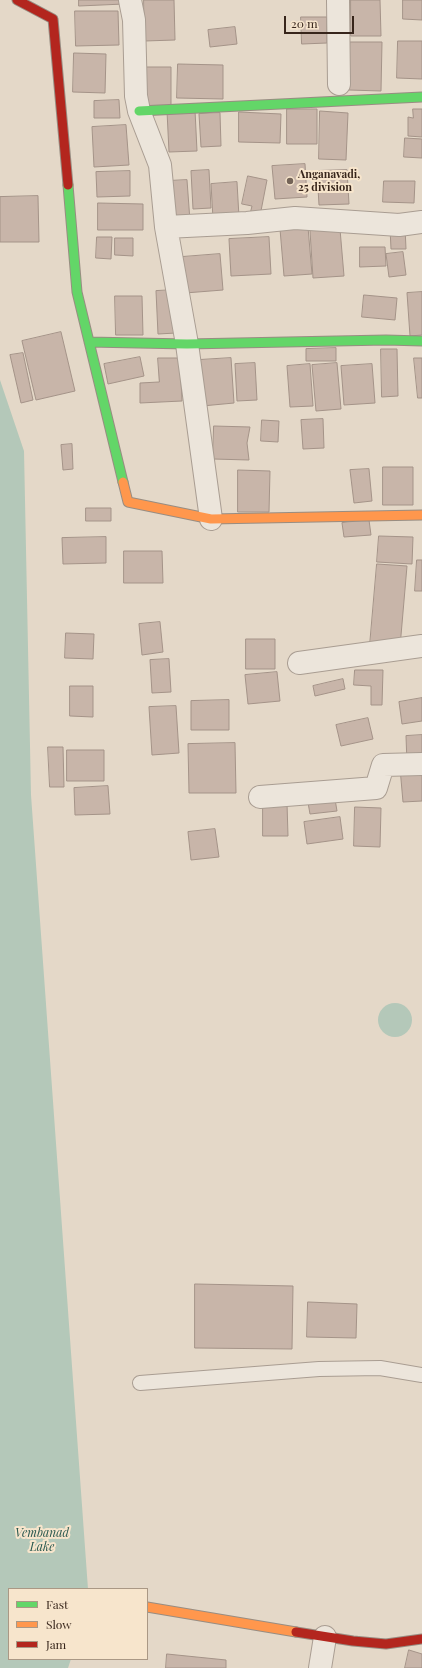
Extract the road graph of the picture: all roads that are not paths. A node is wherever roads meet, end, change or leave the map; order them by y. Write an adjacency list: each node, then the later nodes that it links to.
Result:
1 (17, 0): 10 (street)
2 (130, 0): 6 (street)
3 (338, 0): 4 (street)
4 (339, 84)
5 (422, 97): 6 (street)
6 (139, 111): 8 (street)
7 (422, 222): 8 (street)
8 (166, 227): 11 (street)
9 (422, 341): 11 (street)
10 (89, 342): 11 (street); 13 (street)
11 (187, 344): 13 (street)
12 (422, 515): 13 (street)
13 (210, 519)
14 (422, 646): 15 (street)
15 (298, 663)
16 (422, 764): 17 (street)
17 (260, 797)
18 (422, 1375): 19 (lane)
19 (140, 1383)
20 (148, 1607): 21 (street)
21 (325, 1637): 22 (street); 23 (street)
22 (422, 1639)
23 (320, 1668)

